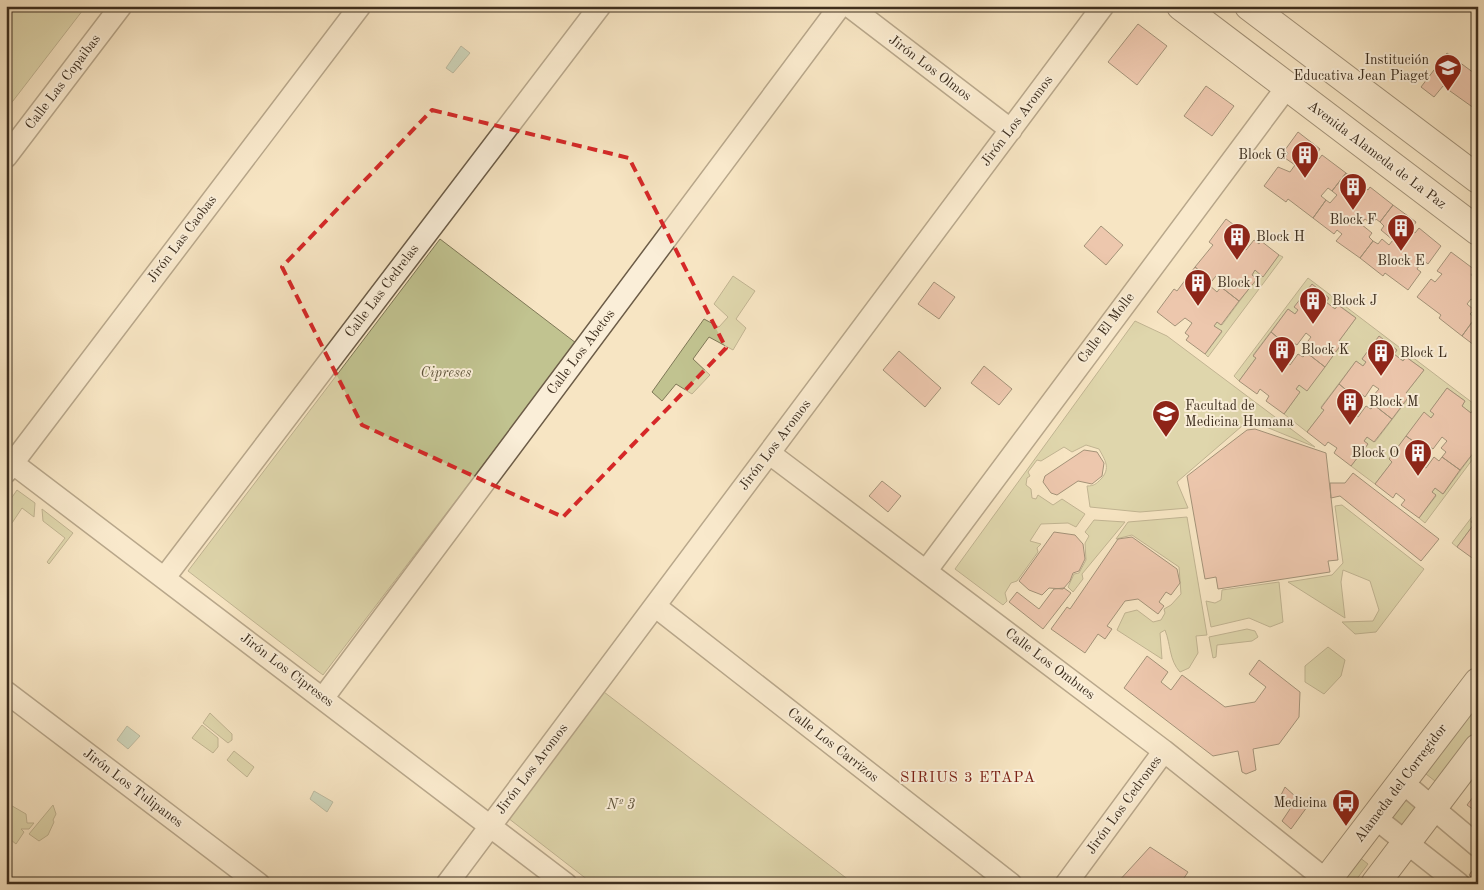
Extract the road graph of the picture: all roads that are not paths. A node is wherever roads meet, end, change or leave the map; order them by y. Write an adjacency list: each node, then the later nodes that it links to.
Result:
1 (121, 6): 11 (street, Calle Las Copaibas)
2 (360, 6): 15 (street, Jirón Las Caobas)
3 (600, 6): 17 (street, Calle Las Cedrelas)
4 (840, 6): 21 (street, Calle Los Abetos)
5 (849, 6): 10 (street, Jirón Los Olmos)
6 (1103, 6): 10 (street, Jirón Los Aromos)
7 (1181, 6): 9 (street, Avenida Alameda de La Paz)
8 (1249, 6): 12 (street)
9 (1287, 87): 13 (street, Avenida Alameda de La Paz); 16 (street, Calle El Molle)
10 (1010, 130): 14 (street, Jirón Los Aromos)
11 (6, 157)
12 (1478, 179)
13 (1478, 231)
14 (769, 453): 16 (street, Calle Los Ombues); 18 (street, Jirón Los Aromos)
15 (9, 464): 17 (street, Jirón Los Cipreses)
16 (926, 571): 23 (street, Calle Los Ombues)
17 (165, 577): 21 (street, Jirón Los Cipreses)
18 (655, 606): 27 (street, Jirón Los Aromos); 36 (street, Calle Los Carrizos)
19 (1478, 682): 24 (street, Alameda del Corregidor)
20 (6, 692): 33 (street, Jirón Los Tulipanes)
21 (323, 698): 27 (street, Jirón Los Cipreses)
22 (1478, 748): 25 (street)
23 (1164, 751): 32 (street, Calle Los Ombues); 37 (street, Jirón Los Cedrones)
24 (1402, 782): 25 (street); 26 (street, Alameda del Corregidor)
25 (1432, 807): 28 (street); 30 (street)
26 (1374, 818): 28 (street); 29 (street, Alameda del Corregidor)
27 (489, 826): 34 (street, Jirón Los Aromos); 35 (street, Jirón Los Cipreses)
28 (1406, 842): 31 (street); 38 (street)
29 (1353, 845): 31 (street); 32 (street, Alameda del Corregidor)
30 (1478, 846)
31 (1380, 877)
32 (1325, 882)
33 (259, 884)
34 (446, 884)
35 (566, 884)
36 (1011, 884)
37 (1066, 884)
38 (1459, 884)

